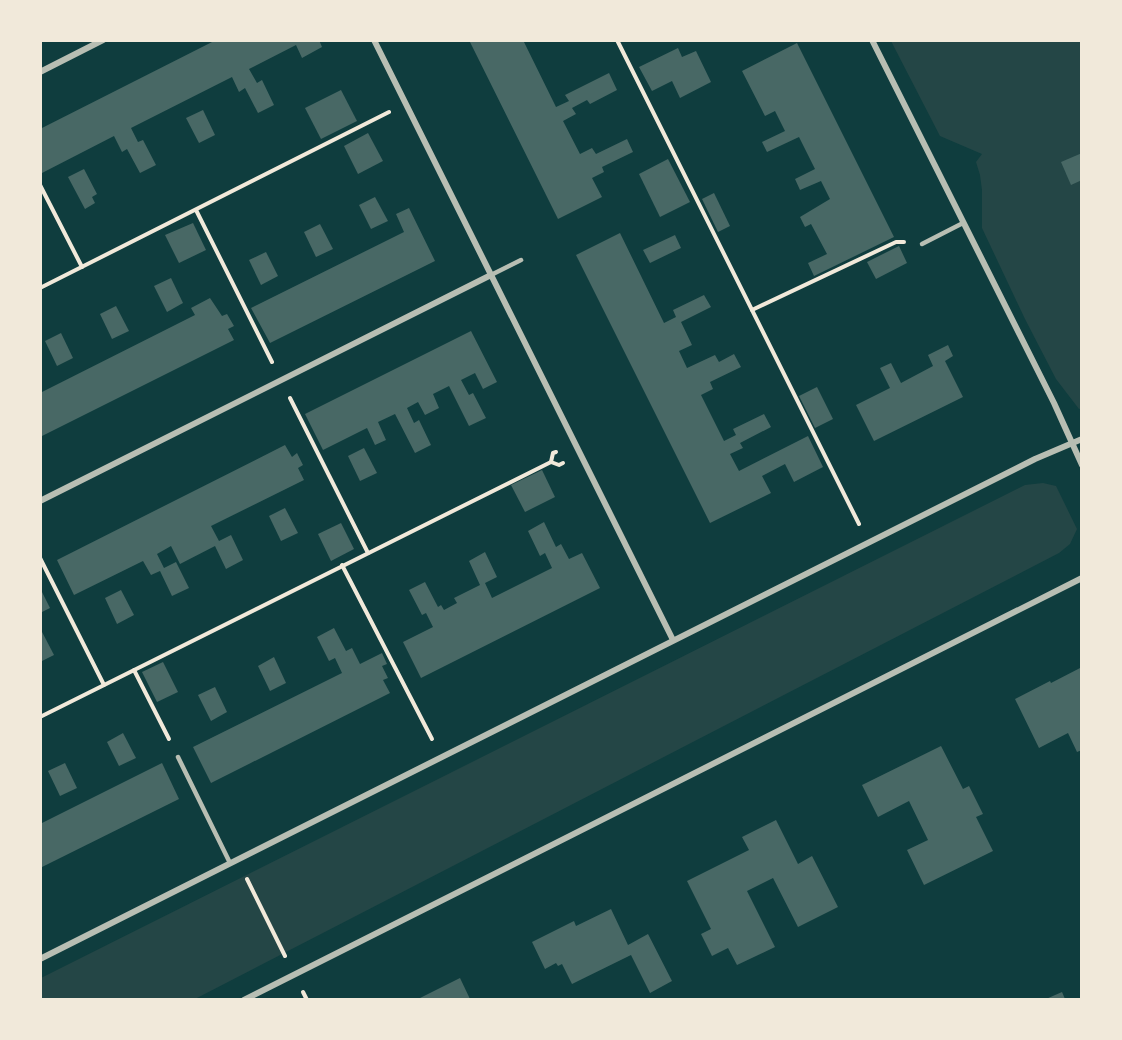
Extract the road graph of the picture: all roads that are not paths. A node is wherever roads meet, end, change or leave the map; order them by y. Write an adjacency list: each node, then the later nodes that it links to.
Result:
1 (103, 40): 4 (street)
2 (374, 40): 8 (street)
3 (872, 40): 5 (street)
4 (40, 72)
5 (963, 223): 6 (lane); 10 (street)
6 (922, 244)
7 (521, 260): 8 (lane)
8 (491, 275): 12 (street); 14 (street)
9 (1082, 439): 10 (street)
10 (1072, 442): 11 (street); 14 (street)
11 (1082, 465)
12 (40, 501)
13 (1082, 578): 18 (street)
14 (673, 640): 16 (street)
15 (178, 757): 16 (lane)
16 (230, 863): 17 (street)
17 (40, 959)
18 (244, 999)

